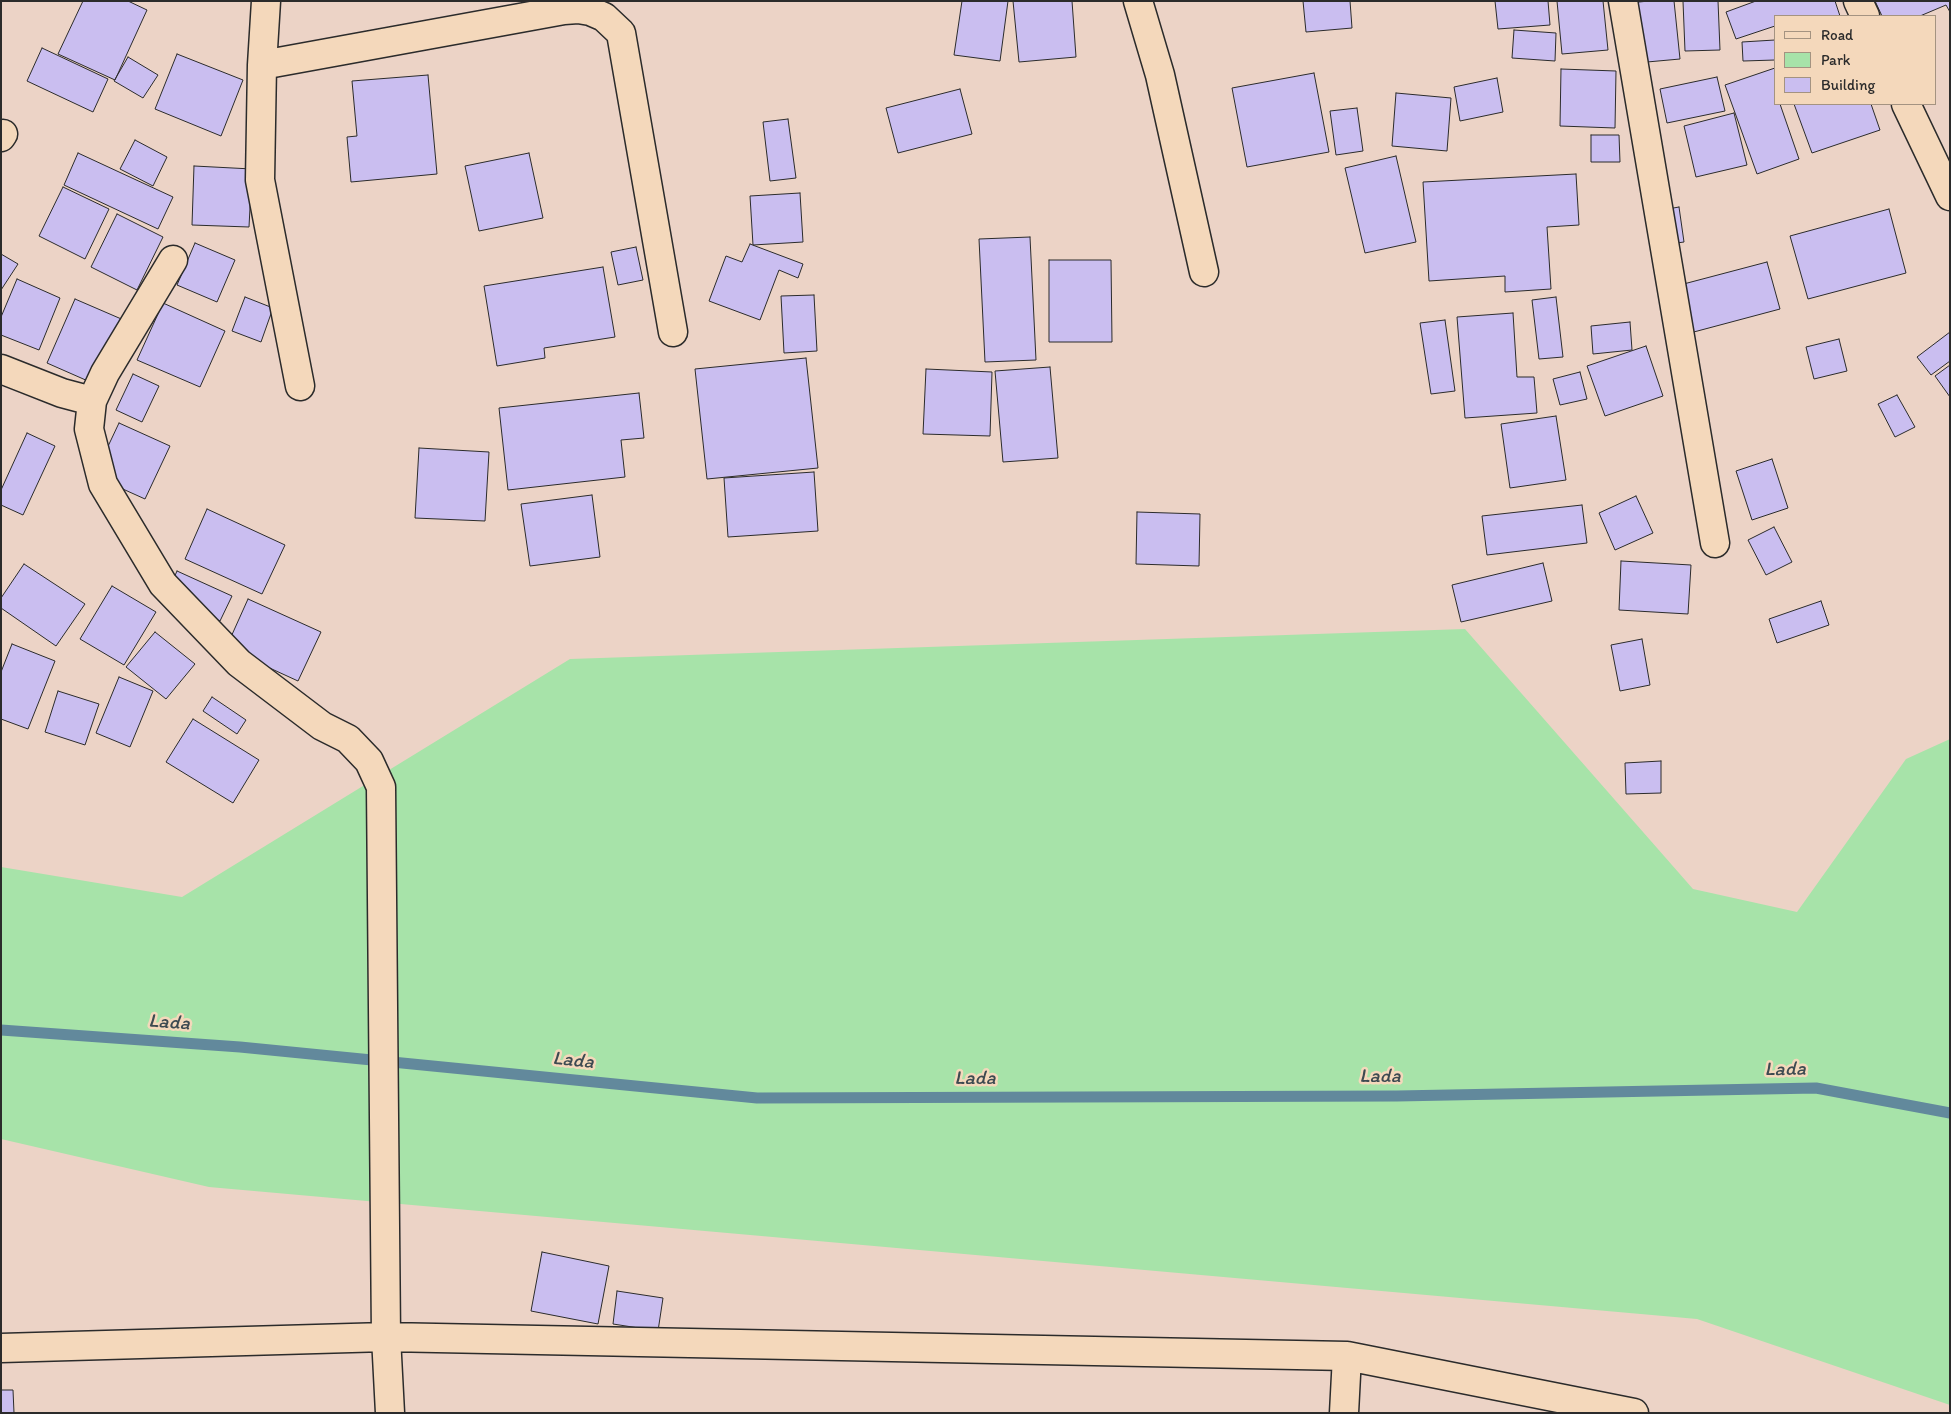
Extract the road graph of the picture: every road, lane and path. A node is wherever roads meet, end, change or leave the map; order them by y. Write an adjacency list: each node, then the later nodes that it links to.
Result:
1 (266, 1): 6 (street)
2 (1138, 1): 10 (street)
3 (1624, 1): 15 (street)
4 (1858, 1): 5 (street)
5 (1865, 15)
6 (262, 65): 11 (street); 13 (street)
7 (1906, 105): 8 (street)
8 (1950, 196)
9 (174, 260): 14 (street)
10 (1204, 272)
11 (673, 332)
12 (1, 369): 14 (street)
13 (300, 386)
14 (92, 401): 16 (street)
15 (1714, 543)
16 (386, 1337): 17 (street); 18 (street); 19 (street)
17 (1, 1348)
18 (1347, 1356): 20 (street); 21 (street)
19 (390, 1413)
20 (1344, 1413)
21 (1634, 1413)

